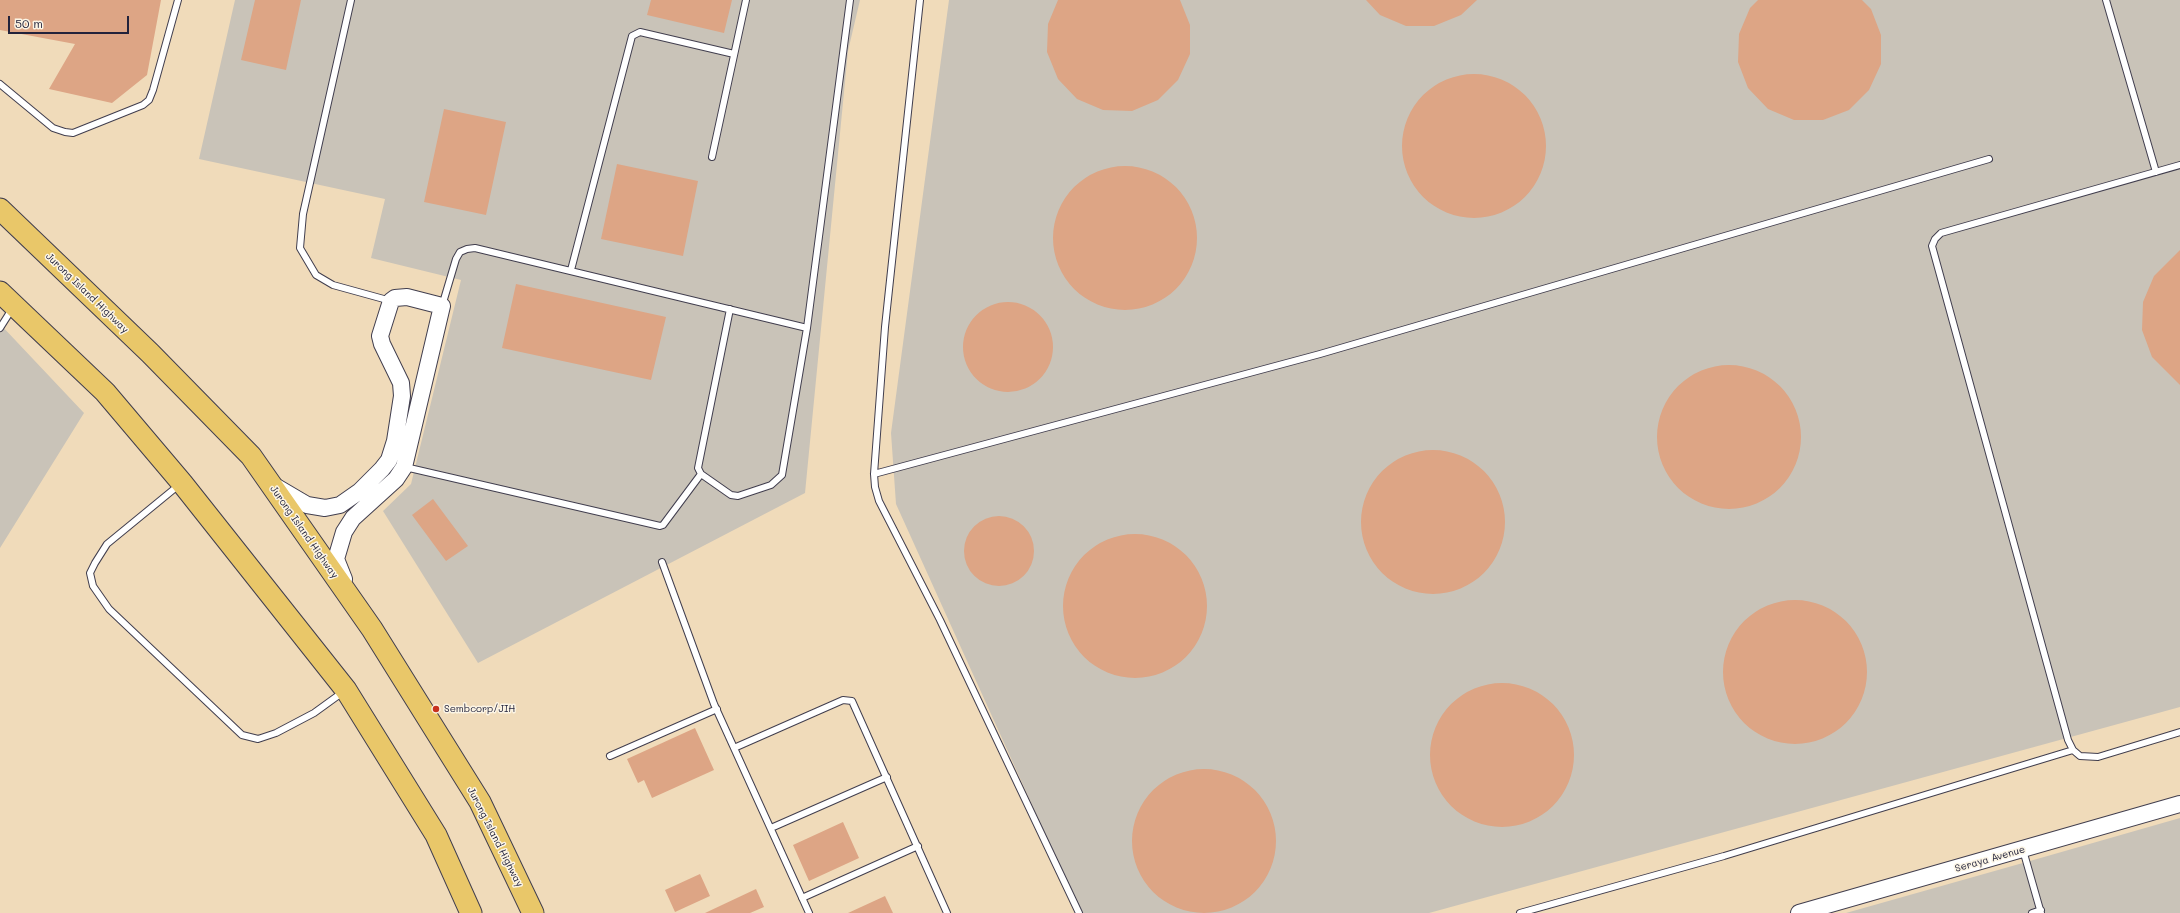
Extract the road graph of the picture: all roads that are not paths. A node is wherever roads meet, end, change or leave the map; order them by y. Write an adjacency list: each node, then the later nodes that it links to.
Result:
1 (178, 0): 8 (lane)
2 (351, 0): 16 (lane)
3 (746, 0): 7 (lane)
4 (850, 0): 20 (lane)
5 (920, 0): 23 (lane)
6 (2106, 0): 12 (lane)
7 (734, 54): 9 (lane); 14 (lane)
8 (0, 84)
9 (712, 157)
10 (1989, 159): 23 (lane)
11 (2180, 165): 12 (lane)
12 (2156, 172): 32 (lane)
13 (0, 209): 25 (main road, Jurong Island Highway)
14 (571, 270): 17 (lane); 18 (lane)
15 (7, 299): 19 (lane); 24 (main road)
16 (391, 301): 17 (street); 25 (street)
17 (442, 306): 21 (street)
18 (730, 309): 20 (lane); 22 (lane)
19 (0, 328)
20 (807, 328): 22 (lane)
21 (404, 467): 22 (lane); 27 (street)
22 (701, 474)
23 (874, 474): 45 (lane)
24 (182, 482): 28 (main road); 28 (lane)
25 (271, 484): 27 (main road, Jurong Island Highway)
26 (662, 562): 29 (lane)
27 (352, 599): 42 (main road, Jurong Island Highway)
28 (346, 690): 41 (main road)
29 (717, 709): 31 (lane); 33 (lane)
30 (2180, 732): 32 (lane)
31 (734, 748): 34 (lane); 36 (lane)
32 (2073, 750): 46 (lane)
33 (610, 756)
34 (887, 777): 36 (lane); 37 (lane)
35 (2180, 804): 38 (street, Seraya Avenue)
36 (771, 828): 39 (lane)
37 (918, 846): 39 (lane); 44 (lane)
38 (2023, 850): 40 (lane); 47 (street, Seraya Avenue)
39 (802, 898): 43 (lane)
40 (2041, 912): 48 (lane)
41 (471, 913)
42 (533, 913)
43 (809, 913)
44 (947, 913)
45 (1079, 913)
46 (1520, 913)
47 (1799, 913)
48 (2032, 913)

